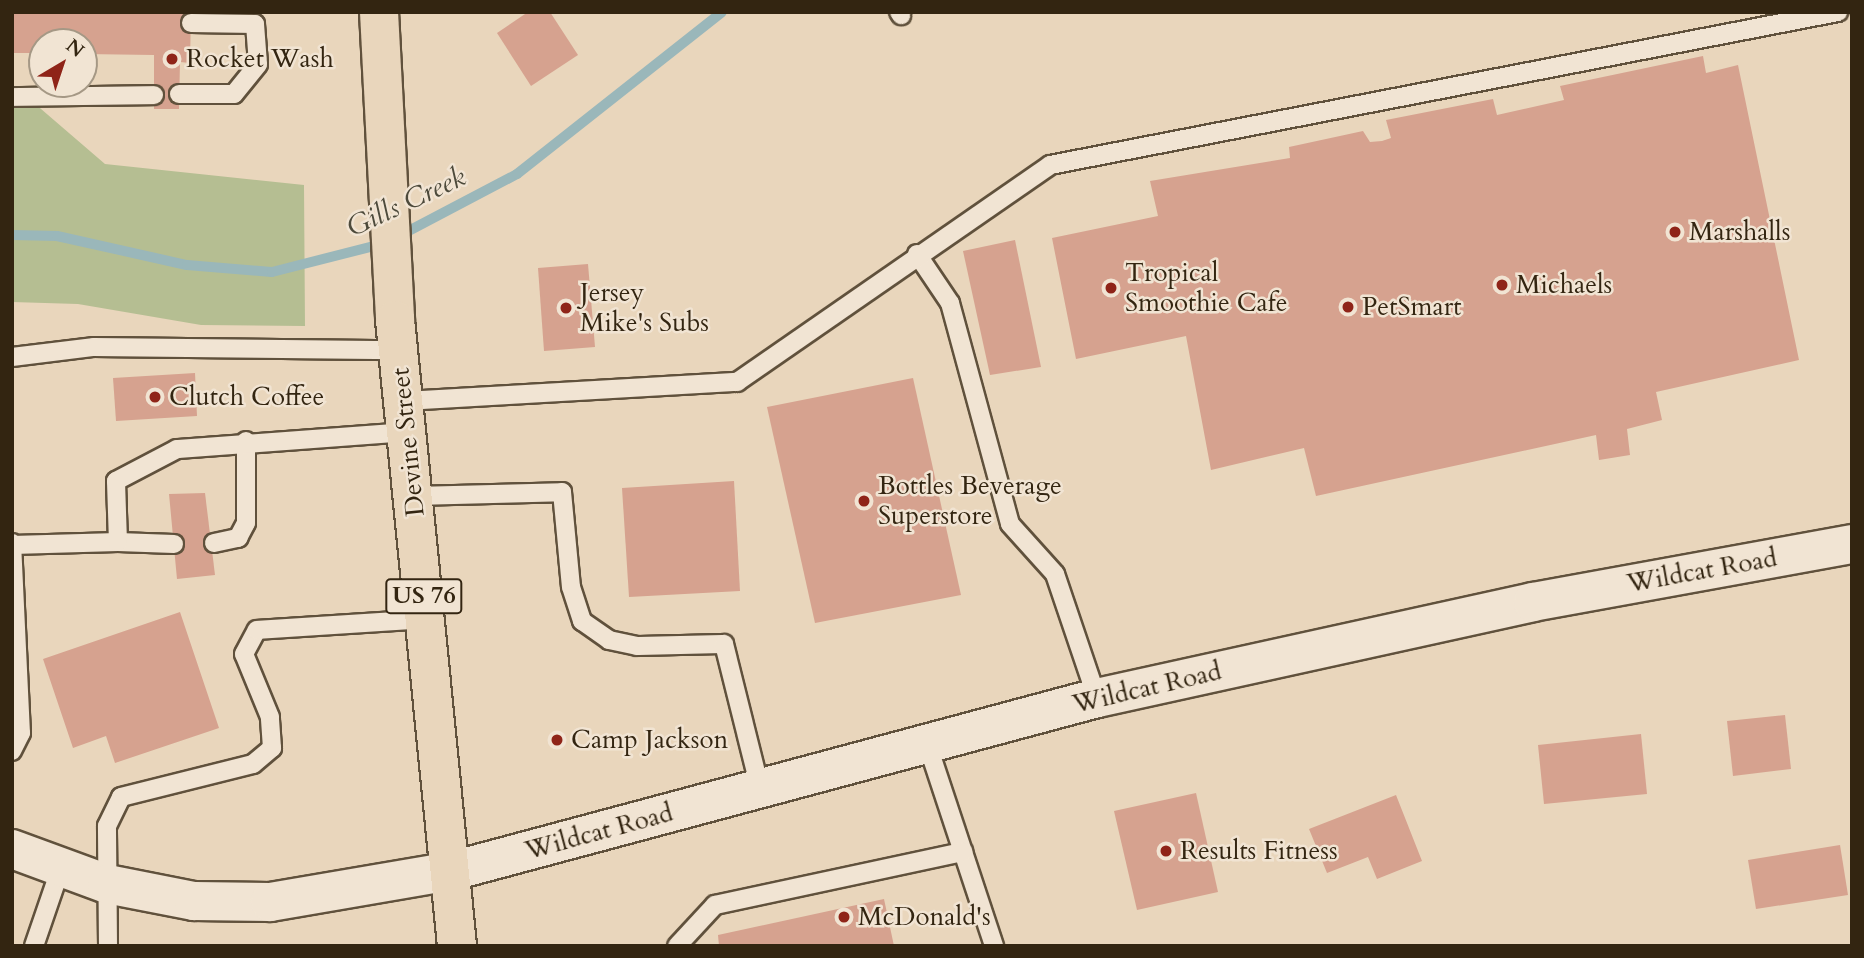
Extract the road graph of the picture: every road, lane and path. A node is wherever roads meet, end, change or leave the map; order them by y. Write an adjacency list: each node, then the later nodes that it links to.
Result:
1 (379, 12): 8 (main road, Devine Street / US 76)
2 (1838, 12): 7 (lane)
3 (191, 23): 4 (lane)
4 (179, 94)
5 (154, 95): 6 (lane)
6 (12, 97)
7 (917, 254): 10 (lane); 19 (lane)
8 (397, 335): 9 (lane); 10 (main road, Devine Street / US 76)
9 (12, 358)
10 (406, 416): 11 (lane); 12 (main road, Devine Street / US 76)
11 (246, 441): 13 (lane); 14 (lane)
12 (414, 496): 18 (main road, Devine Street / US 76); 22 (lane)
13 (118, 542): 15 (lane); 16 (lane)
14 (214, 542)
15 (12, 544): 21 (lane)
16 (174, 544)
17 (1852, 544): 19 (main road, Wildcat Road)
18 (426, 620): 26 (main road, Devine Street / US 76); 27 (lane)
19 (1097, 698): 20 (main road, Wildcat Road)
20 (927, 743): 22 (main road, Wildcat Road); 24 (lane)
21 (12, 751)
22 (760, 788): 26 (main road, Wildcat Road)
23 (12, 849): 25 (main road, Wildcat Road)
24 (962, 852): 31 (lane); 32 (lane)
25 (61, 867): 27 (main road, Wildcat Road); 28 (lane)
26 (452, 871): 27 (main road, Wildcat Road); 30 (main road, US 76)
27 (107, 884): 29 (lane)
28 (34, 946)
29 (108, 946)
30 (457, 946)
31 (677, 946)
32 (994, 946)

